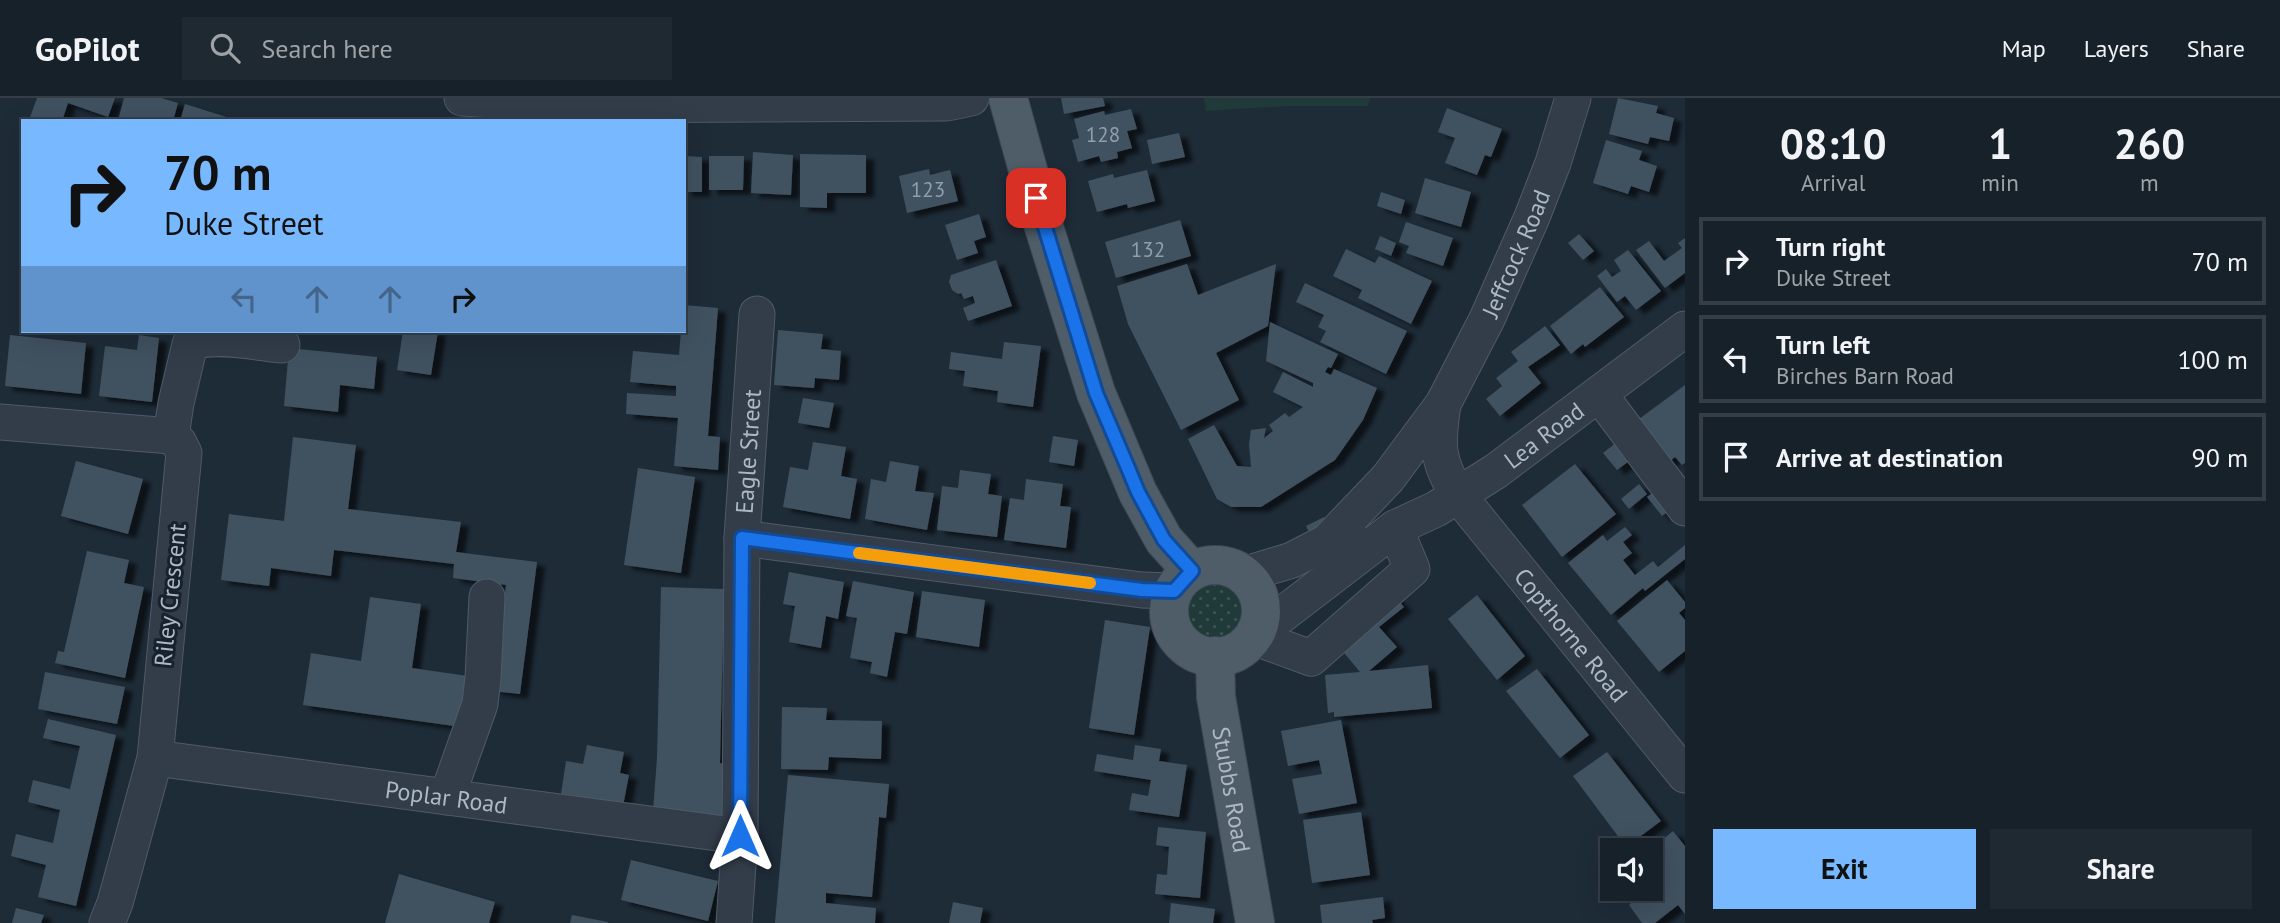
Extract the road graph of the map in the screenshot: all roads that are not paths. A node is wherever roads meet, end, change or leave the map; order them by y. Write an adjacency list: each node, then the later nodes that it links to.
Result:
1 (462, 98): 2 (street)
2 (971, 98)
3 (1008, 98): 18 (main road)
4 (1573, 98): 9 (street, Jeffcock Road)
5 (757, 314): 15 (street, Eagle Street)
6 (1685, 329): 8 (street, Lea Road)
7 (282, 345): 11 (street)
8 (1599, 394): 12 (street, Lea Road); 13 (street)
9 (1443, 404): 12 (street, Jeffcock Road); 16 (street, Jeffcock Road)
10 (0, 422): 11 (street)
11 (171, 436): 22 (street, Riley Crescent)
12 (1458, 495): 14 (street, Lea Road); 23 (street, Copthorne Road)
13 (1685, 508)
14 (1395, 528): 16 (street, Lea Road); 20 (street, Lea Road); 20 (street)
15 (742, 538): 18 (street); 25 (street, Eagle Street)
16 (1327, 542): 17 (street, Lea Road)
17 (1243, 575): 18 (main road); 20 (main road)
18 (1183, 581): 21 (main road)
19 (487, 597): 24 (street)
20 (1253, 637): 21 (main road)
21 (1215, 656): 28 (main road, Stubbs Road)
22 (155, 758): 24 (street, Poplar Road); 26 (street, Riley Crescent)
23 (1685, 775)
24 (447, 797): 25 (street, Poplar Road)
25 (740, 836): 27 (street, Eagle Street)
26 (107, 923)
27 (734, 923)
28 (1255, 923)

